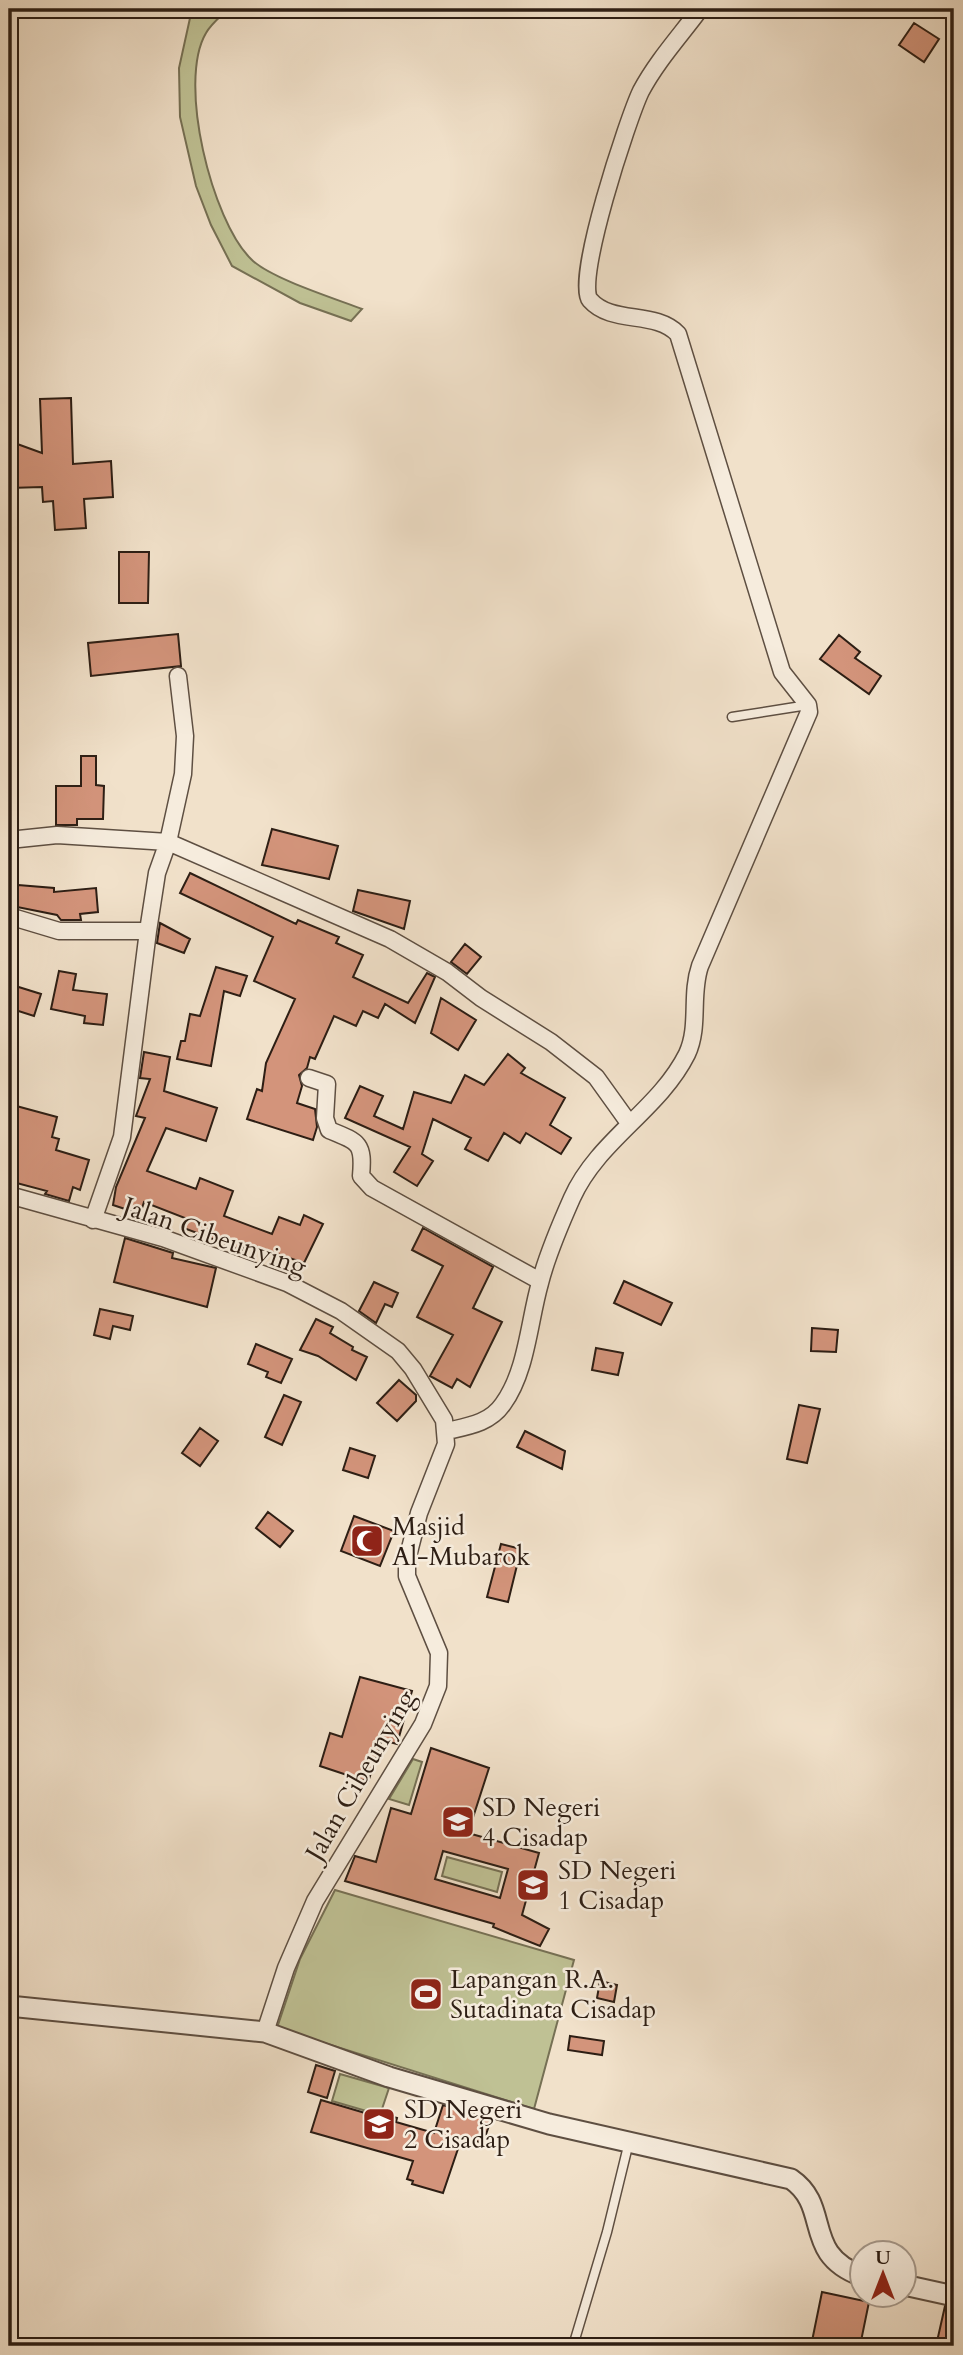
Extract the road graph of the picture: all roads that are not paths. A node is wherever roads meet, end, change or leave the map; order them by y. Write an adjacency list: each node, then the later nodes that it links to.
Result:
1 (700, 9): 3 (street)
2 (178, 676): 6 (street)
3 (807, 705): 4 (lane); 10 (street)
4 (732, 717)
5 (9, 840): 6 (street)
6 (168, 842): 8 (street); 10 (street)
7 (9, 916): 8 (street)
8 (148, 931): 12 (street)
9 (309, 1078): 13 (street)
10 (629, 1123): 13 (street)
11 (9, 1195): 12 (street, Jalan Cibeunying)
12 (93, 1220): 14 (street, Jalan Cibeunying)
13 (540, 1281): 14 (street)
14 (447, 1431): 16 (street, Jalan Cibeunying)
15 (9, 2007): 16 (street)
16 (265, 2032): 17 (street)
17 (629, 2142): 18 (street); 21 (lane)
18 (848, 2269)
19 (918, 2288): 20 (street)
20 (954, 2295)
21 (573, 2346)

